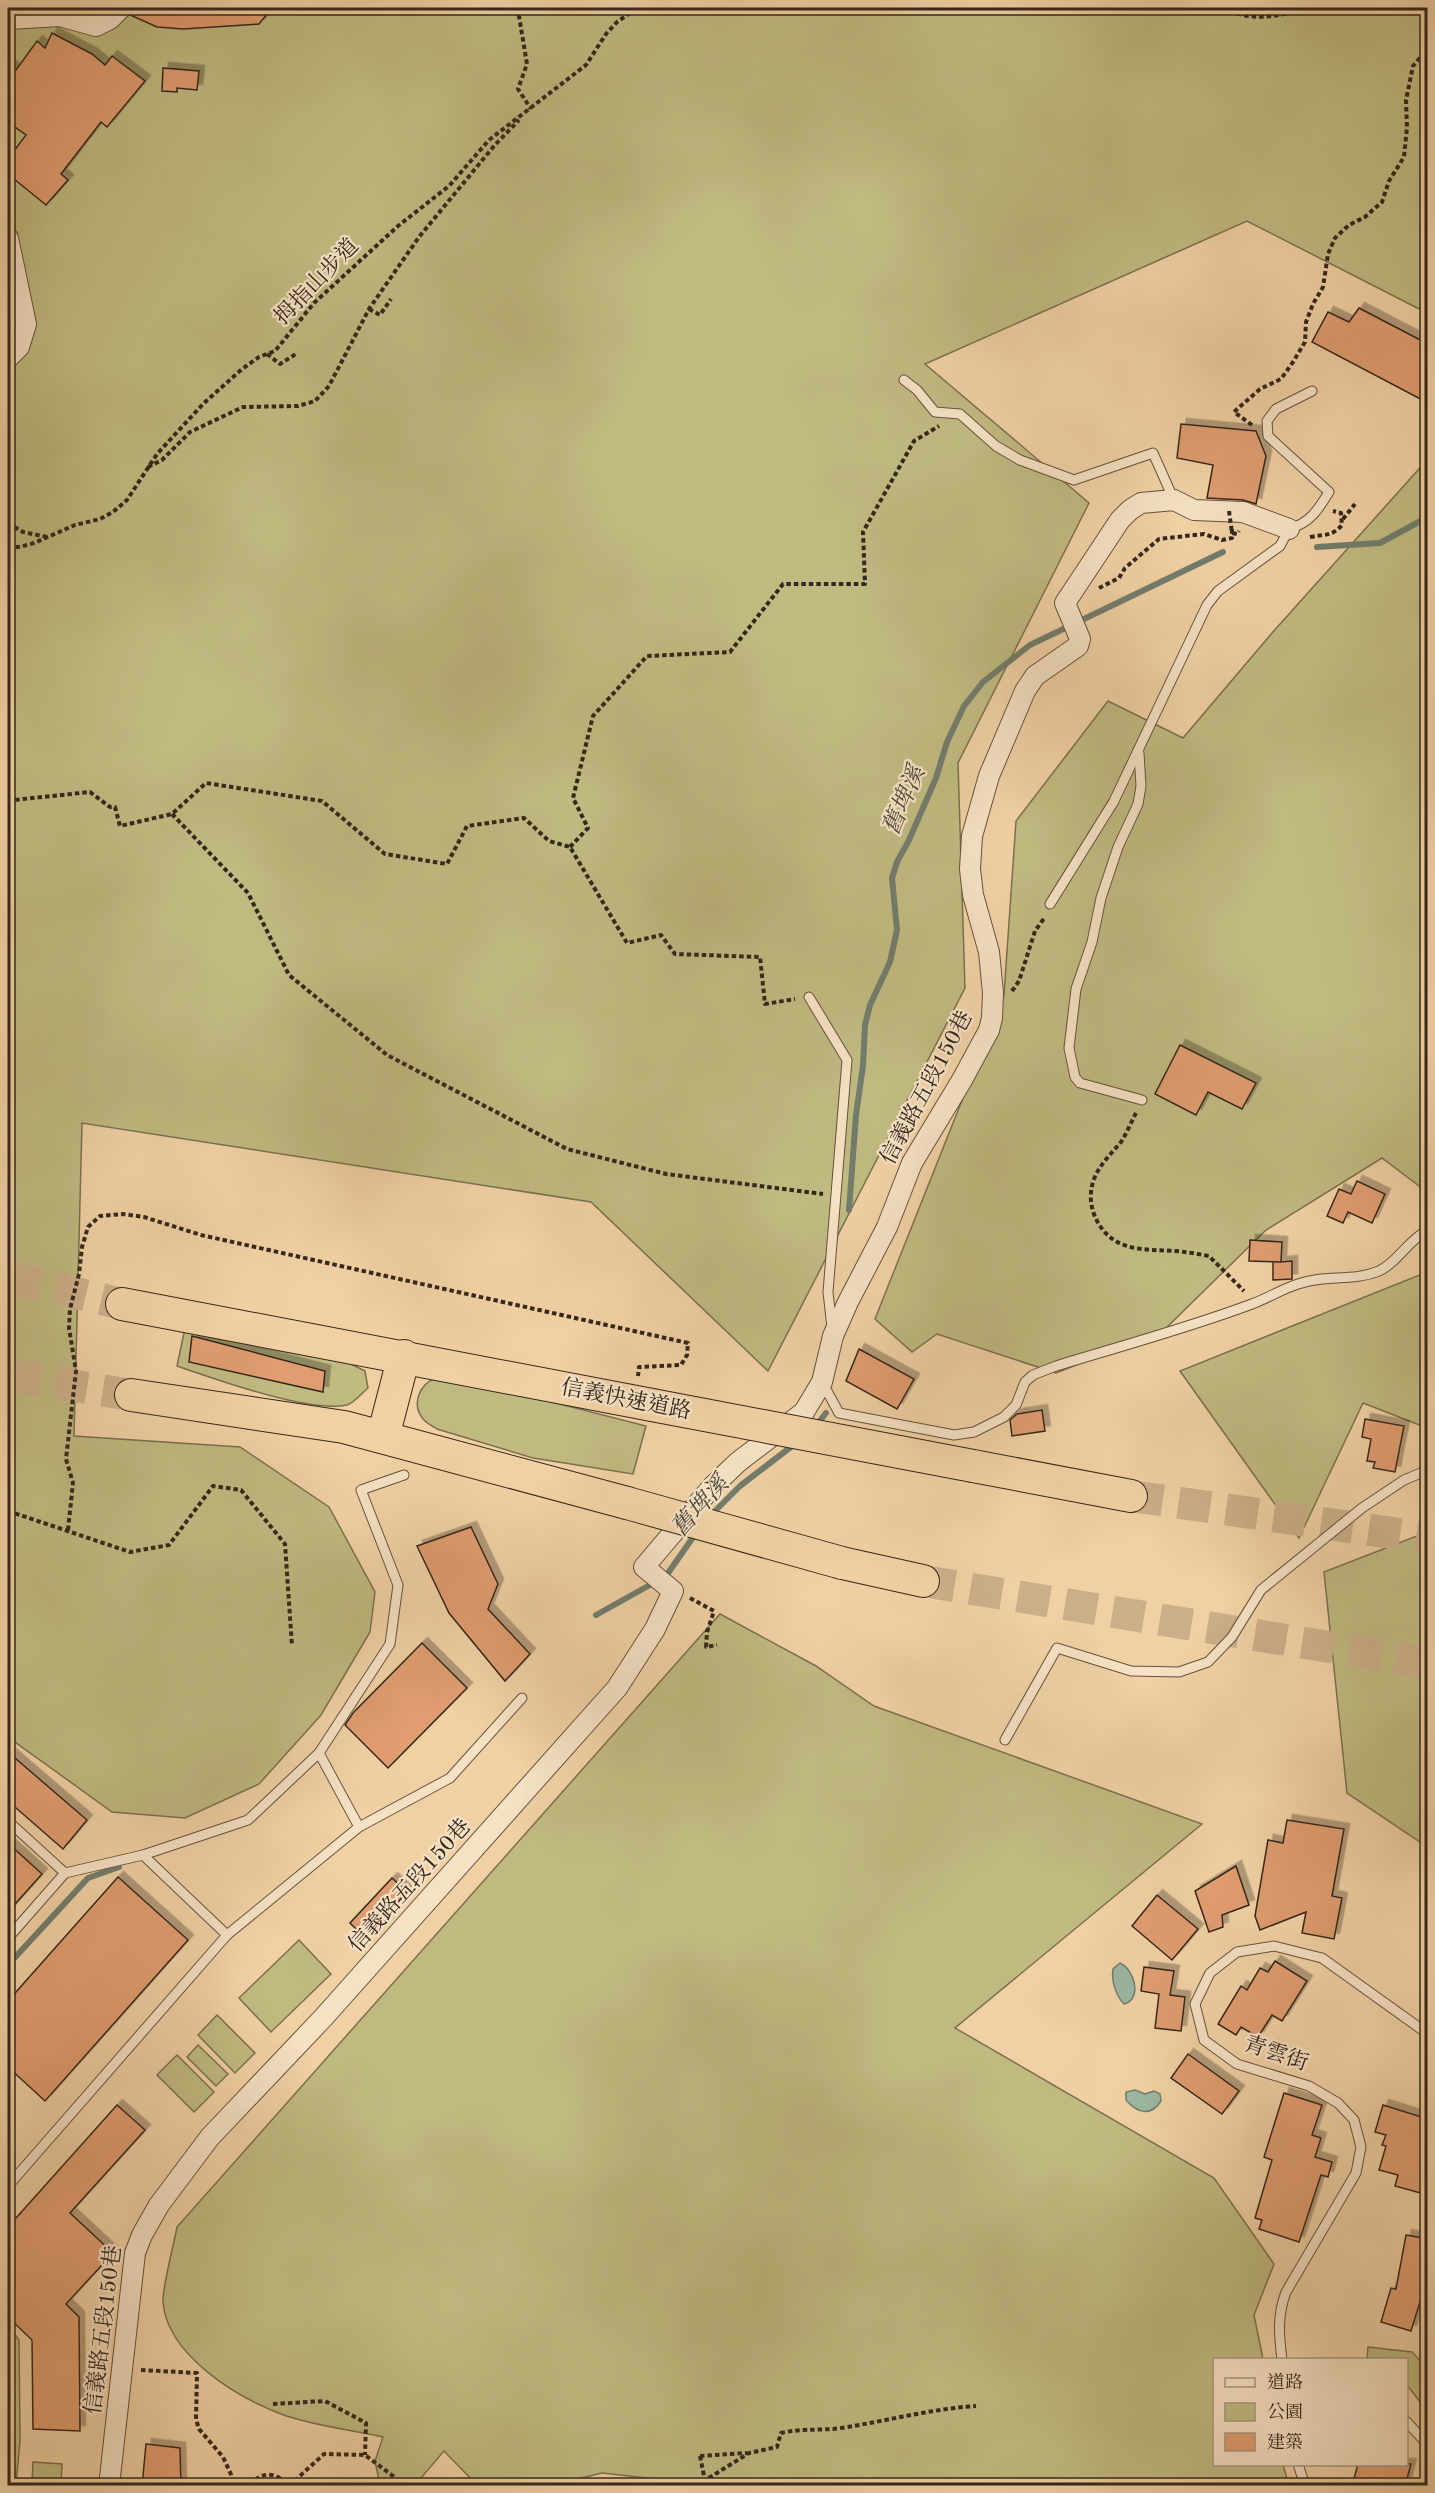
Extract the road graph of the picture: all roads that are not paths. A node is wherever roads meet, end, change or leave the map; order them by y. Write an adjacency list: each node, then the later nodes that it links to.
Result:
1 (121, 8): 2 (street)
2 (8, 20)
3 (8, 238): 4 (street)
4 (8, 358)
5 (904, 380): 7 (lane)
6 (1312, 391): 8 (lane)
7 (1174, 501): 8 (street); 15 (street, 信義路五段150巷)
8 (1289, 529): 9 (lane)
9 (1139, 751): 10 (lane); 12 (lane)
10 (1050, 904)
11 (809, 997): 15 (lane)
12 (1142, 1100)
13 (1428, 1230): 17 (lane)
14 (122, 1304): 16 (highway, 信義快速道路)
15 (833, 1336): 17 (street, 信義路五段150巷)
16 (404, 1356): 19 (highway); 22 (highway, 信義快速道路, bridge)
17 (822, 1382): 39 (street, 信義路五段150巷)
18 (131, 1395): 19 (highway)
19 (383, 1437): 23 (highway, bridge)
20 (1428, 1470): 25 (lane)
21 (404, 1475): 26 (lane)
22 (1131, 1496)
23 (923, 1581)
24 (522, 1698): 28 (lane)
25 (1005, 1740)
26 (319, 1753): 28 (lane); 29 (lane)
27 (8, 1821): 30 (lane)
28 (359, 1827): 31 (lane)
29 (144, 1855): 30 (lane); 31 (lane)
30 (65, 1873): 32 (lane)
31 (227, 1935): 34 (lane)
32 (8, 1938)
33 (1428, 2034): 35 (lane, 青雲街)
34 (8, 2186)
35 (1282, 2358)
36 (1408, 2422): 37 (lane)
37 (1428, 2445)
38 (1299, 2466): 40 (lane)
39 (109, 2486)
40 (1305, 2486)

